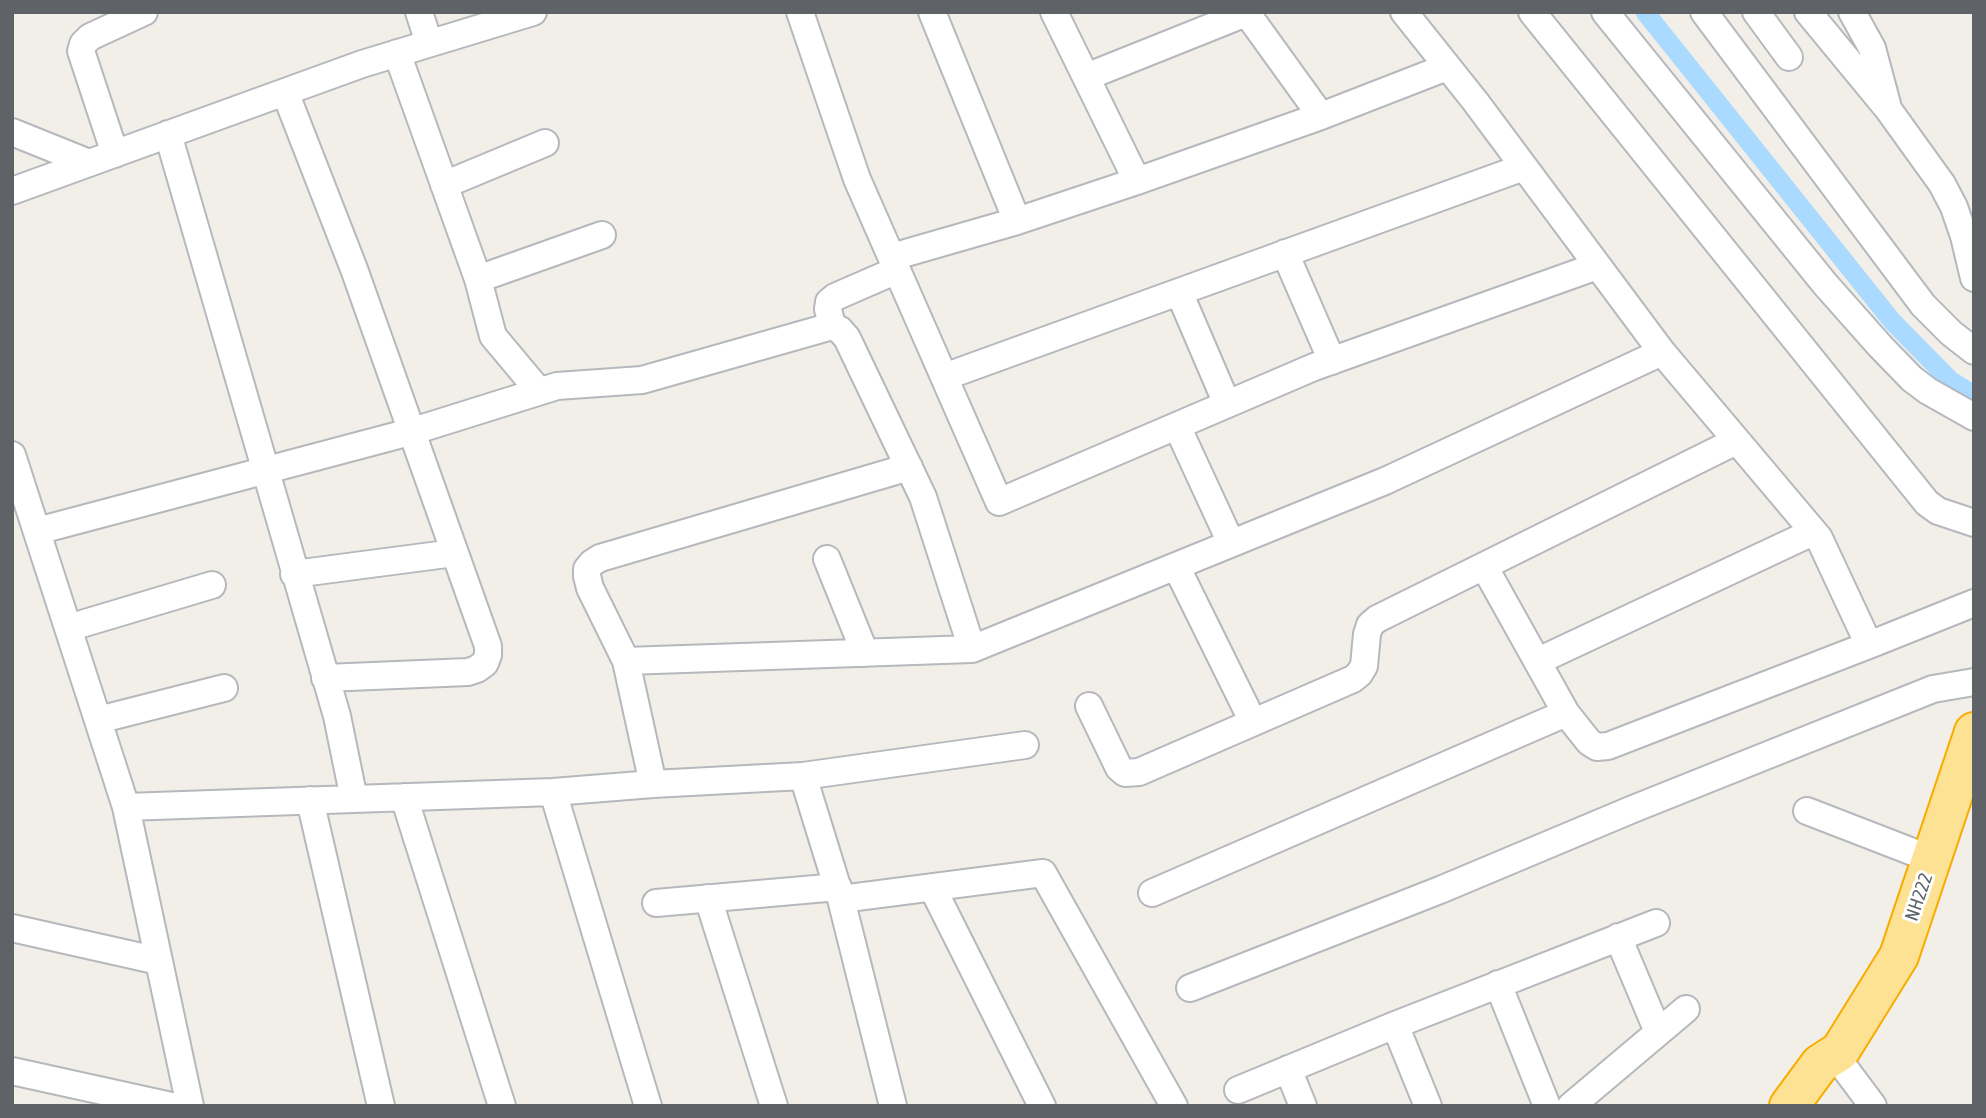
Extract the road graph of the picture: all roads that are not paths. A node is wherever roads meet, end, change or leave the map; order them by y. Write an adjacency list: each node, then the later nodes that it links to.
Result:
1 (144, 12): 26 (street)
2 (419, 12): 15 (street)
3 (533, 12): 15 (street)
4 (800, 12): 35 (street)
5 (1054, 12): 19 (street)
6 (1404, 12): 18 (street)
7 (1532, 12): 54 (street)
8 (1605, 12): 47 (street)
9 (1704, 12): 41 (street)
10 (1756, 12): 17 (street)
11 (1808, 12): 21 (street)
12 (1852, 12): 21 (street)
13 (1246, 13): 19 (street); 22 (street)
14 (940, 14): 32 (street)
15 (429, 43): 16 (street)
16 (397, 53): 20 (street); 30 (street)
17 (1788, 57)
18 (1447, 67): 22 (street); 28 (street)
19 (1086, 77): 29 (street)
20 (285, 92): 24 (street); 49 (street)
21 (1888, 109): 37 (street)
22 (1321, 116): 29 (street)
23 (12, 132): 27 (street)
24 (168, 134): 26 (street); 53 (street)
25 (545, 143): 30 (street)
26 (116, 154): 27 (street)
27 (89, 163): 31 (street)
28 (1524, 167): 34 (street); 36 (street)
29 (1137, 181): 32 (street)
30 (444, 185): 38 (street)
31 (12, 191)
32 (1017, 221): 35 (street)
33 (601, 235): 38 (street)
34 (1285, 253): 39 (street); 43 (street)
35 (894, 264): 40 (street); 44 (street)
36 (1597, 266): 42 (street); 43 (street)
37 (1974, 278)
38 (478, 279): 45 (street)
39 (1179, 292): 44 (street); 46 (street)
40 (832, 326): 45 (street); 52 (street)
41 (1974, 351)
42 (1662, 352): 50 (street); 57 (street)
43 (1332, 361): 46 (street)
44 (944, 377): 48 (street)
45 (540, 391): 49 (street)
46 (1227, 404): 48 (street)
47 (1974, 417)
48 (1177, 426): 57 (street)
49 (410, 432): 53 (street); 58 (street)
50 (1736, 441): 56 (street); 61 (street)
51 (12, 455): 55 (street)
52 (909, 467): 67 (street); 69 (street)
53 (265, 470): 55 (street); 62 (street)
54 (1974, 523)
55 (37, 531): 65 (street)
56 (1813, 532): 66 (street); 70 (street)
57 (1231, 543): 60 (street)
58 (454, 553): 62 (street); 71 (street)
59 (827, 559): 68 (street)
60 (1176, 566): 67 (street); 77 (street)
61 (1484, 566): 70 (street); 77 (street)
62 (294, 574): 71 (street)
63 (212, 585): 65 (street)
64 (1974, 603): 66 (street)
65 (68, 628): 76 (street)
66 (1869, 645): 75 (street)
67 (972, 649): 68 (street)
68 (865, 653): 69 (street)
69 (626, 661): 82 (street)
70 (1538, 661): 75 (street)
71 (325, 678): 85 (street)
72 (1974, 681): 100 (street)
73 (223, 688): 76 (street)
74 (1088, 706): 77 (street)
75 (1566, 713): 92 (street)
76 (98, 720): 87 (street)
77 (1253, 722)
78 (1974, 732): 81 (highway, NH222)
79 (1025, 745): 80 (street)
80 (803, 776): 82 (street); 91 (street)
81 (1968, 780): 89 (highway, NH222)
82 (653, 784): 83 (street)
83 (553, 792): 84 (street); 112 (street)
84 (404, 797): 85 (street); 111 (street)
85 (354, 799): 86 (street)
86 (310, 800): 87 (street); 110 (street)
87 (126, 807): 98 (street)
88 (1807, 811): 89 (street)
89 (1931, 859): 104 (highway, NH222)
90 (932, 887): 91 (street); 115 (street); 116 (street)
91 (839, 893): 93 (street); 114 (street)
92 (1152, 893)
93 (708, 898): 94 (street); 113 (street)
94 (656, 903)
95 (1656, 923): 97 (street)
96 (12, 928): 98 (street)
97 (1618, 937): 99 (street); 103 (street)
98 (159, 961): 109 (street)
99 (1498, 984): 102 (street); 119 (street)
100 (1190, 988)
101 (1686, 1009): 103 (street)
102 (1395, 1025): 105 (street); 118 (street)
103 (1658, 1032): 120 (street)
104 (1841, 1057): 121 (highway, NH222); 122 (highway, NH222); 123 (street)
105 (1288, 1069): 107 (street); 117 (street)
106 (12, 1071): 108 (street)
107 (1238, 1090)
108 (171, 1106)
109 (190, 1106)
110 (381, 1106)
111 (502, 1106)
112 (648, 1106)
113 (774, 1106)
114 (893, 1106)
115 (1042, 1106)
116 (1174, 1106)
117 (1303, 1106)
118 (1428, 1106)
119 (1547, 1106)
120 (1571, 1106)
121 (1789, 1106)
122 (1813, 1106)
123 (1873, 1106)

